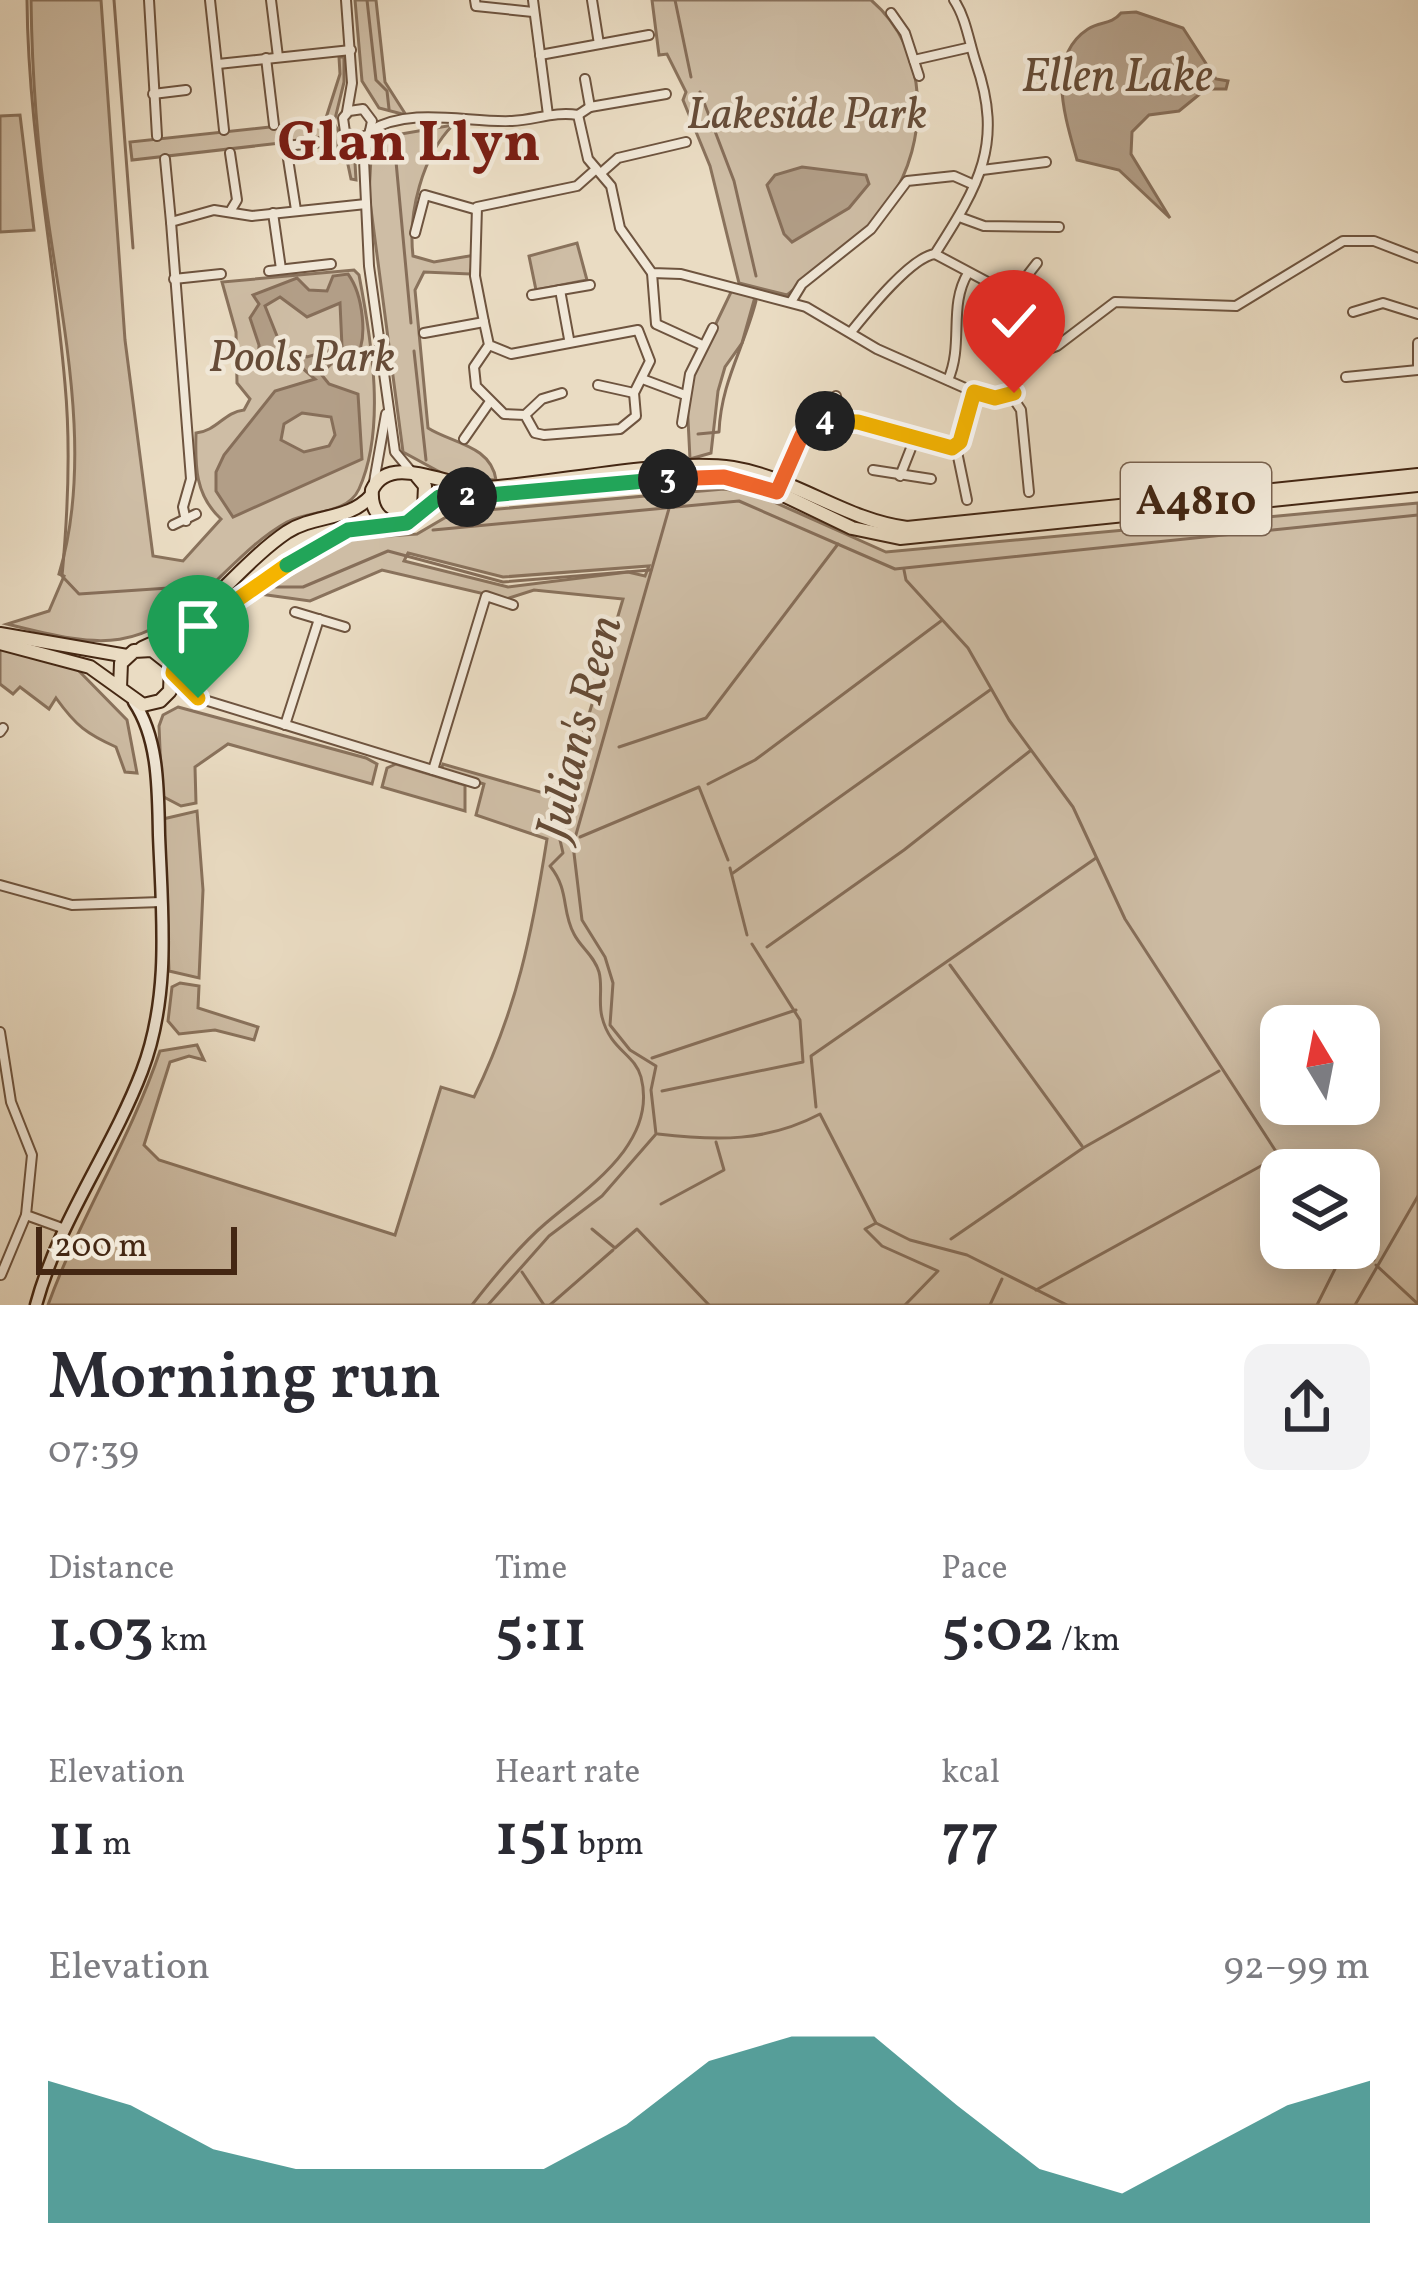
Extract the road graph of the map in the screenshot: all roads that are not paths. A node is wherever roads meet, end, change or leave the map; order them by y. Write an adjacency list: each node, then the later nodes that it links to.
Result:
1 (149, 0): 24 (street)
2 (210, 0): 19 (street)
3 (271, 0): 16 (street)
4 (346, 0): 14 (street)
5 (475, 0): 9 (street)
6 (533, 0): 9 (street)
7 (592, 0): 12 (street)
8 (954, 0): 13 (street)
9 (534, 12): 15 (street)
10 (891, 13): 18 (street)
11 (649, 35): 12 (street)
12 (598, 44): 15 (street)
13 (971, 47): 18 (street); 43 (street)
14 (351, 50): 16 (street); 22 (street)
15 (540, 55): 29 (street)
16 (278, 57): 17 (street)
17 (266, 58): 19 (street); 32 (street)
18 (914, 60): 20 (street)
19 (218, 64): 33 (street)
20 (919, 76)
21 (585, 79): 26 (street)
22 (352, 83): 27 (street); 28 (street)
23 (186, 90): 24 (street)
24 (153, 94): 35 (street)
25 (666, 94): 26 (street)
26 (590, 107): 30 (street)
27 (346, 113): 28 (street); 36 (street)
28 (369, 114): 31 (street); 34 (street)
29 (548, 115): 30 (street); 31 (street)
30 (578, 115): 44 (street)
31 (386, 123): 34 (street)
32 (274, 124)
33 (224, 130)
34 (369, 133): 36 (street); 41 (street)
35 (157, 136)
36 (352, 138): 41 (street)
37 (321, 142): 49 (street)
38 (686, 142): 44 (street)
39 (230, 153): 48 (street)
40 (165, 159): 52 (street)
41 (364, 160): 46 (street)
42 (1046, 162): 43 (street)
43 (982, 170): 45 (street)
44 (598, 172): 47 (street); 62 (street)
45 (972, 184): 51 (street); 68 (street)
46 (366, 203): 49 (street); 93 (street)
47 (474, 209): 54 (street); 71 (street)
48 (231, 210): 50 (street); 52 (street)
49 (296, 211): 50 (street)
50 (273, 214): 59 (street)
51 (962, 218): 53 (street); 55 (street)
52 (171, 222): 64 (street)
53 (1059, 227)
54 (416, 233)
55 (935, 254): 61 (street); 74 (street)
56 (1418, 258): 89 (street)
57 (1037, 263): 61 (street)
58 (331, 264): 59 (street)
59 (281, 269): 60 (street)
60 (269, 271)
61 (968, 272): 84 (street)
62 (652, 273): 68 (street); 72 (street)
63 (221, 274): 64 (street)
64 (174, 279): 112 (street)
65 (590, 285): 66 (street)
66 (560, 290): 67 (street); 77 (street)
67 (532, 295)
68 (791, 302): 74 (street)
69 (1353, 312): 70 (street)
70 (1418, 314)
71 (484, 322): 75 (street); 80 (street)
72 (656, 324): 76 (street); 79 (street)
73 (713, 328): 79 (street)
74 (850, 332): 84 (street)
75 (424, 333)
76 (643, 333): 77 (street); 83 (street)
77 (569, 339): 80 (street)
78 (1418, 343): 81 (street)
79 (702, 344): 90 (street)
80 (489, 345): 92 (street)
81 (1418, 369): 82 (street)
82 (1346, 377)
83 (645, 380): 88 (street); 90 (street)
84 (948, 380): 86 (street)
85 (598, 386): 88 (street)
86 (974, 392): 89 (street); 99 (street)
87 (562, 393): 94 (street)
88 (634, 393): 94 (street)
89 (1012, 394): 108 (street)
90 (685, 395): 96 (street)
91 (836, 396): 95 (street)
92 (489, 403): 94 (street); 98 (street)
93 (387, 406): 101 (street); 107 (street)
94 (525, 415)
95 (826, 421): 97 (street); 106 (street)
96 (682, 423)
97 (915, 438): 99 (street); 103 (street)
98 (464, 439)
99 (956, 447): 109 (street)
100 (873, 470): 103 (street)
101 (413, 472): 106 (main road, A4810); 107 (main road); 111 (main road)
102 (1418, 475): 106 (main road, A4810)
103 (900, 476): 104 (street)
104 (931, 479)
105 (1418, 485): 106 (main road, A4810)
106 (780, 487): 111 (main road, A4810)
107 (372, 490): 113 (main road); 121 (main road)
108 (1029, 492)
109 (967, 500)
110 (196, 514): 112 (street)
111 (420, 515): 113 (main road)
112 (186, 521): 114 (street)
113 (393, 524): 122 (main road)
114 (172, 525)
115 (513, 605): 129 (street)
116 (295, 612): 117 (street)
117 (320, 620): 118 (street); 127 (street)
118 (345, 627)
119 (0, 634): 121 (main road)
120 (0, 643): 123 (main road)
121 (131, 654): 122 (main road); 123 (main road)
122 (173, 672): 124 (street); 125 (main road)
123 (120, 688): 126 (main road)
124 (188, 693): 125 (street); 127 (street)
125 (162, 699): 126 (main road); 128 (street)
126 (134, 702): 128 (street)
127 (285, 725): 129 (street)
128 (149, 728): 132 (street)
129 (433, 770): 130 (street)
130 (475, 783)
131 (0, 886): 132 (street)
132 (161, 902): 135 (street)
133 (0, 1032): 134 (street)
134 (26, 1215): 135 (street); 136 (street)
135 (62, 1228): 137 (street)
136 (1, 1275)
137 (36, 1305)

